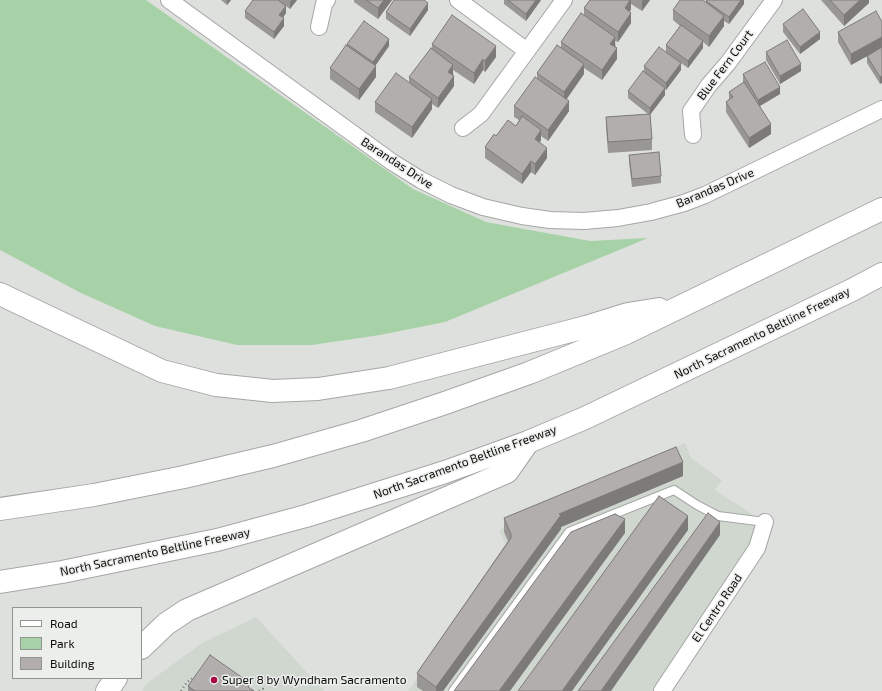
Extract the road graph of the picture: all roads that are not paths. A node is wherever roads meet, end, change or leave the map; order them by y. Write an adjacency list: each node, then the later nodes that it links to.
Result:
1 (169, 0): 8 (street, Barandas Drive)
2 (327, 0): 6 (street)
3 (458, 0): 7 (street)
4 (564, 0): 7 (street)
5 (774, 0): 10 (street, Blue Fern Court)
6 (319, 27)
7 (527, 51): 9 (street)
8 (882, 109)
9 (463, 128)
10 (693, 135)
11 (882, 209): 14 (highway)
12 (882, 274): 15 (highway, North Sacramento Beltline Freeway)
13 (0, 294): 14 (highway)
14 (684, 304): 16 (highway)
15 (528, 442): 18 (highway, North Sacramento Beltline Freeway); 19 (highway)
16 (0, 509)
17 (765, 522): 22 (lane); 23 (street, El Centro Road)
18 (0, 582)
19 (142, 647)
20 (115, 679): 21 (highway)
21 (107, 691)
22 (453, 691)
23 (662, 691)

